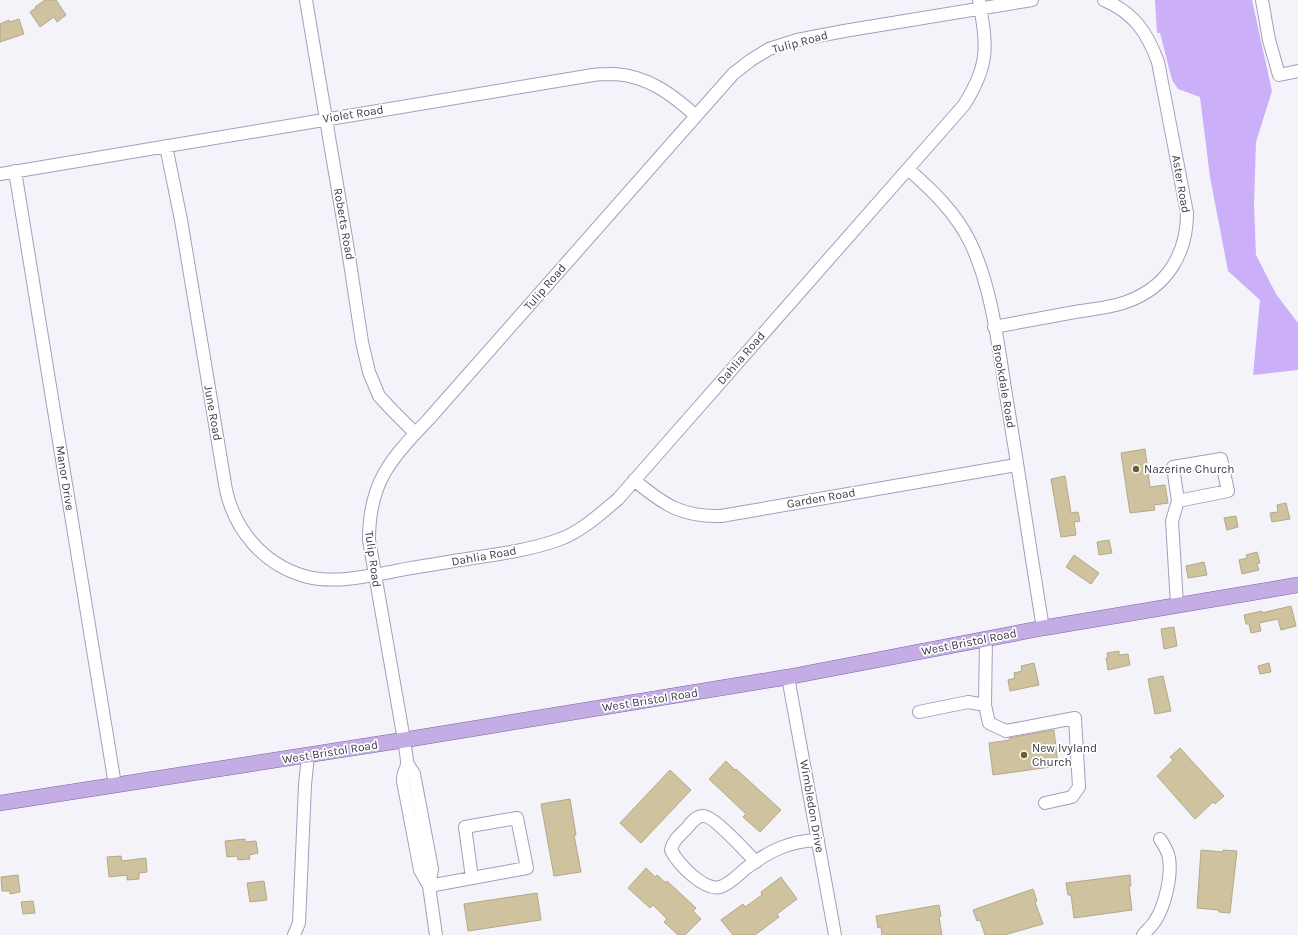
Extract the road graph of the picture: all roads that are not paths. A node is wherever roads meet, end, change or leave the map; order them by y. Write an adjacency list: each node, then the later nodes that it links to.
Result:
1 (306, 0): 8 (street, Roberts Road)
2 (1032, 0): 5 (street)
3 (1104, 0): 13 (street, Aster Road)
4 (1262, 0): 6 (street)
5 (979, 4): 7 (street, Tulip Road); 10 (street, Dahlia Road)
6 (1298, 71)
7 (696, 116): 8 (street, Violet Road); 14 (street, Tulip Road)
8 (325, 119): 9 (street, Violet Road); 14 (street, Roberts Road)
9 (166, 146): 11 (street, Violet Road); 18 (street, June Road)
10 (908, 168): 13 (street, Brookdale Road); 16 (street, Dahlia Road)
11 (15, 171): 12 (street, Violet Road); 28 (street, Manor Drive)
12 (0, 174)
13 (994, 327): 15 (street, Brookdale Road)
14 (415, 433): 18 (street, Tulip Road)
15 (1016, 465): 16 (street, Garden Road); 21 (street, Brookdale Road)
16 (634, 480): 18 (street, Dahlia Road)
17 (1178, 501): 17 (street); 20 (street)
18 (374, 575): 26 (street, Tulip Road)
19 (1298, 585): 20 (main road, West Bristol Road)
20 (1177, 605): 21 (main road, West Bristol Road)
21 (1043, 628): 22 (main road, West Bristol Road)
22 (986, 638): 23 (main road, West Bristol Road); 24 (street)
23 (788, 677): 26 (main road, West Bristol Road); 32 (street, Wimbledon Drive)
24 (985, 705): 25 (street); 29 (street)
25 (919, 712)
26 (404, 740): 27 (main road, West Bristol Road); 35 (street, Tulip Road)
27 (308, 755): 28 (main road, West Bristol Road); 36 (street)
28 (115, 785): 30 (main road, West Bristol Road)
29 (1045, 803)
30 (0, 804)
31 (1160, 839): 39 (street)
32 (818, 840): 33 (street); 38 (street, Wimbledon Drive)
33 (756, 862): 33 (street)
34 (472, 878): 34 (street); 35 (street)
35 (429, 886): 37 (street, Tulip Road)
36 (294, 935)
37 (436, 935)
38 (835, 935)
39 (1143, 935)

